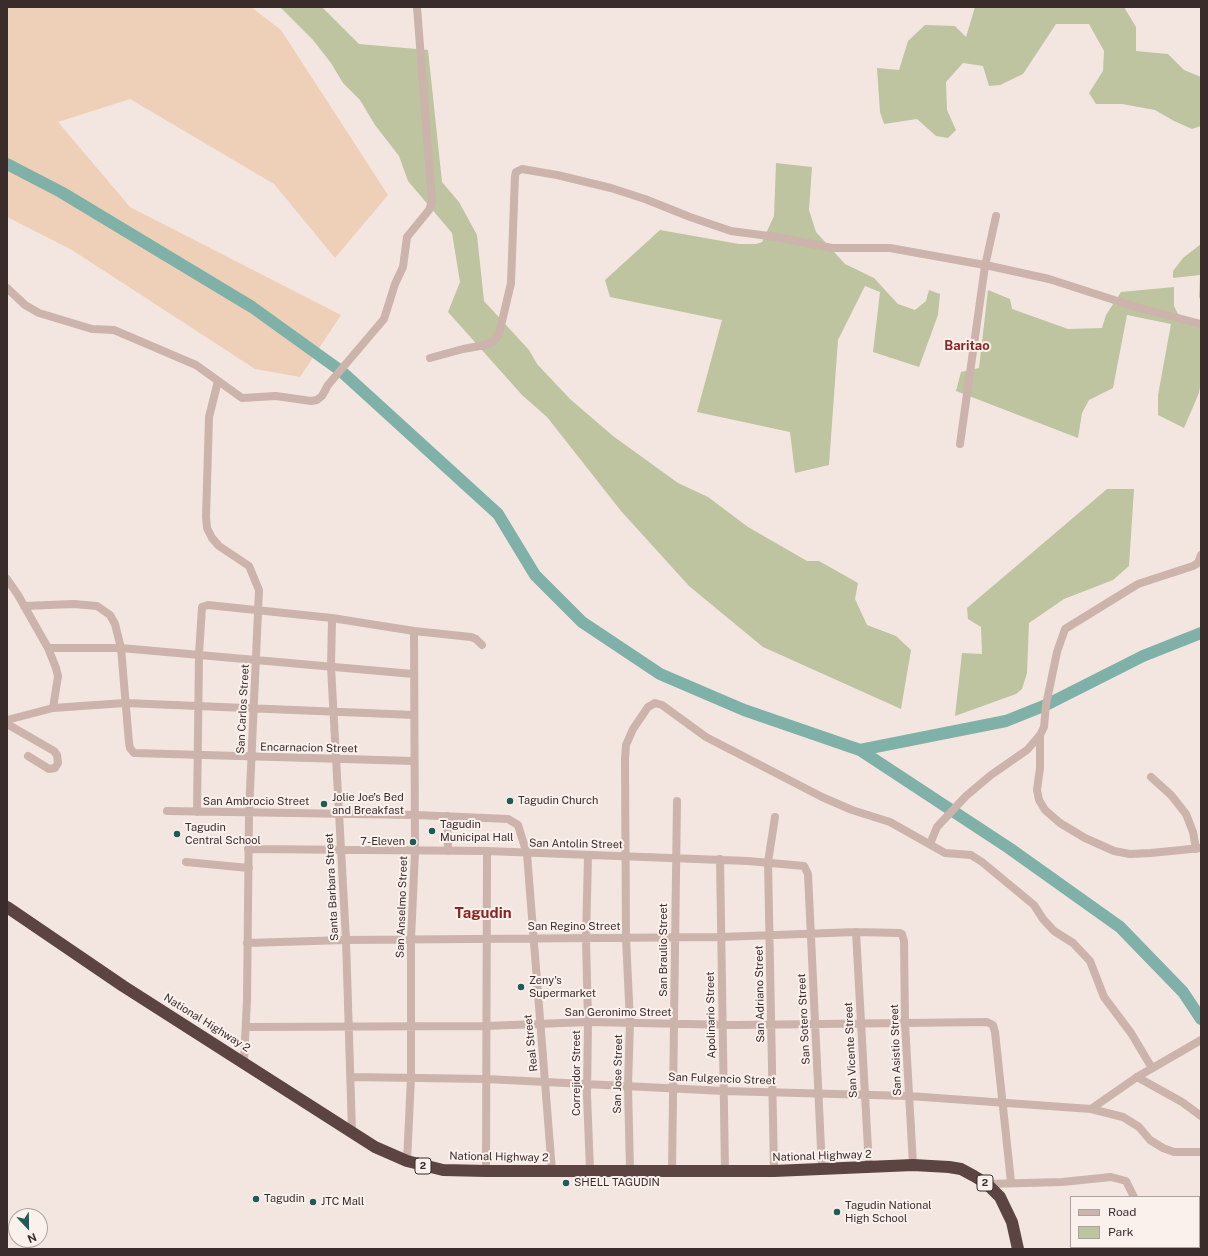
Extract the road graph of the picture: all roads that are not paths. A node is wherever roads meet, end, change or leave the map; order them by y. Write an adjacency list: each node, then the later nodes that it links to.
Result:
1 (417, 7): 7 (street)
2 (996, 216): 3 (street)
3 (985, 266): 5 (street); 6 (street); 8 (street)
4 (7, 288): 7 (street)
5 (1201, 324)
6 (430, 358)
7 (218, 381): 12 (street, San Carlos Street)
8 (960, 444)
9 (1201, 555): 30 (street)
10 (8, 582): 11 (street)
11 (24, 606): 16 (street); 17 (street)
12 (259, 610): 13 (street); 18 (street); 19 (street, San Carlos Street)
13 (332, 618): 14 (street); 20 (street, Santa Barbara Street)
14 (414, 631): 15 (street); 21 (street, San Anselmo Street)
15 (482, 645)
16 (48, 648): 17 (street); 24 (street)
17 (120, 648): 18 (street); 22 (street)
18 (199, 654): 19 (street); 23 (street)
19 (257, 660): 20 (street); 25 (street, San Carlos Street)
20 (331, 667): 21 (street); 26 (street, Santa Barbara Street)
21 (413, 674): 27 (street, San Anselmo Street)
22 (125, 703): 23 (street); 24 (street); 31 (street, Encarnacion Street)
23 (198, 706): 25 (street); 31 (street)
24 (53, 708): 28 (street)
25 (253, 709): 26 (street); 33 (street, San Carlos Street)
26 (335, 713): 27 (street); 34 (street, Santa Barbara Street)
27 (414, 715): 35 (street, San Anselmo Street)
28 (7, 720)
29 (7, 724): 32 (street)
30 (1040, 735): 46 (street); 48 (street)
31 (198, 755): 33 (street, Encarnacion Street); 39 (street)
32 (28, 756)
33 (251, 758): 34 (street, Encarnacion Street); 40 (street, San Carlos Street)
34 (337, 760): 35 (street, Encarnacion Street); 41 (street, Santa Barbara Street)
35 (414, 761): 42 (street, San Anselmo Street)
36 (1151, 776): 48 (street)
37 (677, 801): 56 (street, San Braulio Street)
38 (167, 811): 39 (street, San Ambrocio Street)
39 (197, 812): 40 (street, San Ambrocio Street)
40 (249, 812): 41 (street, San Ambrocio Street); 47 (street, San Carlos Street)
41 (339, 813): 42 (street, San Ambrocio Street); 49 (street, Santa Barbara Street)
42 (416, 815): 43 (street, San Ambrocio Street); 52 (street, San Anselmo Street)
43 (447, 816): 45 (street, San Ambrocio Street); 50 (street)
44 (775, 817): 59 (street, San Adriano Street)
45 (514, 821): 53 (street, Real Street)
46 (930, 844): 55 (street, San Jose Street); 91 (street)
47 (248, 849): 49 (street, San Antolin Street); 60 (street, San Carlos Street)
48 (1198, 849)
49 (341, 851): 52 (street, San Antolin Street); 74 (street, Santa Barbara Street)
50 (448, 851): 51 (street, San Antolin Street); 52 (street, San Antolin Street)
51 (487, 851): 53 (street, San Antolin Street); 73 (street)
52 (416, 852): 72 (street, San Anselmo Street)
53 (527, 854): 54 (street, San Antolin Street); 68 (street, Real Street)
54 (588, 856): 55 (street, San Antolin Street); 69 (street, Correjidor Street)
55 (625, 856): 56 (street, San Antolin Street); 70 (street, San Jose Street)
56 (675, 858): 57 (street, San Antolin Street); 71 (street, San Braulio Street)
57 (720, 859): 59 (street, San Antolin Street); 67 (street, Apolinario Street)
58 (186, 862): 60 (street)
59 (768, 862): 61 (street, San Antolin Street); 66 (street, San Adriano Street)
60 (249, 868): 75 (street, San Carlos Street)
61 (806, 868): 65 (street, San Sotero Street)
62 (7, 908): 90 (highway, National Highway 2 / 2)
63 (856, 932): 64 (street, San Regino Street); 65 (street, San Regino Street); 81 (street, San Vicente Street)
64 (902, 934): 78 (street, San Asistio Street)
65 (811, 935): 66 (street, San Regino Street); 80 (street, San Sotero Street)
66 (769, 936): 67 (street, San Regino Street); 84 (street, San Adriano Street)
67 (721, 937): 71 (street, San Regino Street); 83 (street, Apolinario Street)
68 (533, 938): 69 (street, San Regino Street); 73 (street, San Regino Street); 82 (street, Real Street)
69 (586, 938): 70 (street, San Regino Street); 76 (street, Correjidor Street)
70 (626, 938): 71 (street, San Regino Street); 77 (street, San Jose Street)
71 (676, 938): 79 (street, San Braulio Street)
72 (411, 939): 73 (street, San Regino Street); 74 (street, San Regino Street); 88 (street, San Anselmo Street)
73 (486, 939): 85 (street)
74 (346, 940): 75 (street, San Regino Street); 87 (street, Santa Barbara Street)
75 (247, 943): 86 (street, San Carlos Street)
76 (588, 1022): 77 (street, San Geronimo Street); 82 (street, San Geronimo Street); 97 (street, Correjidor Street)
77 (630, 1022): 79 (street, San Geronimo Street); 98 (street, San Jose Street)
78 (905, 1023): 81 (street, San Geronimo Street); 104 (street, San Asistio Street); 105 (street, San Geronimo Street)
79 (675, 1024): 83 (street, San Geronimo Street); 99 (street, San Braulio Street)
80 (816, 1024): 81 (street, San Geronimo Street); 84 (street, San Geronimo Street); 102 (street, San Sotero Street)
81 (860, 1024): 103 (street, San Vicente Street)
82 (540, 1025): 85 (street, San Geronimo Street); 96 (street, Real Street)
83 (721, 1025): 84 (street, San Geronimo Street); 100 (street, Apolinario Street)
84 (772, 1025): 101 (street, San Adriano Street)
85 (486, 1026): 88 (street, San Geronimo Street); 95 (street)
86 (246, 1027): 87 (street, San Geronimo Street); 90 (street, San Carlos Street)
87 (349, 1027): 88 (street, San Geronimo Street); 92 (street, Santa Barbara Street)
88 (411, 1027): 94 (street, San Anselmo Street)
89 (1201, 1040): 91 (street)
90 (244, 1062): 108 (highway, National Highway 2 / 2)
91 (1155, 1067): 93 (street)
92 (351, 1077): 94 (street, San Fulgencio Street); 108 (street, Santa Barbara Street)
93 (1137, 1077): 106 (street); 107 (street)
94 (411, 1078): 95 (street, San Fulgencio Street); 110 (street, San Anselmo Street)
95 (486, 1079): 96 (street, San Fulgencio Street); 115 (street)
96 (546, 1082): 97 (street, San Fulgencio Street); 116 (street, Real Street)
97 (587, 1085): 98 (street, San Fulgencio Street); 114 (street, Correjidor Street)
98 (628, 1086): 99 (street, San Fulgencio Street); 117 (street, San Jose Street)
99 (674, 1089): 100 (street, San Fulgencio Street); 118 (street, San Braulio Street)
100 (724, 1091): 101 (street, San Fulgencio Street); 119 (street, Apolinario Street)
101 (773, 1092): 102 (street, San Fulgencio Street); 120 (street, San Adriano Street)
102 (818, 1094): 103 (street, San Fulgencio Street); 113 (street, San Sotero Street)
103 (865, 1095): 104 (street, San Fulgencio Street); 112 (street, San Vicente Street)
104 (909, 1096): 105 (street, San Fulgencio Street); 111 (street, San Asistio Street)
105 (1001, 1103): 106 (street, San Fulgencio Street); 121 (street)
106 (1091, 1108): 109 (street, San Fulgencio Street)
107 (1201, 1116)
108 (352, 1132): 110 (highway, National Highway 2 / 2)
109 (1201, 1152)
110 (407, 1161): 115 (highway, National Highway 2 / 2)
111 (913, 1165): 112 (highway, National Highway 2 / 2); 122 (highway, National Highway 2 / 2)
112 (869, 1167): 113 (highway, National Highway 2 / 2)
113 (822, 1169): 120 (highway, National Highway 2 / 2)
114 (590, 1170): 116 (highway, National Highway 2 / 2); 117 (highway, National Highway 2 / 2)
115 (486, 1171): 116 (highway, National Highway 2 / 2)
116 (552, 1171)
117 (630, 1171): 118 (highway, National Highway 2 / 2)
118 (672, 1171): 119 (highway, National Highway 2 / 2)
119 (724, 1171): 120 (highway, National Highway 2 / 2)
120 (774, 1171)
121 (1011, 1182): 122 (street); 123 (street)
122 (987, 1184): 124 (highway, National Highway 2 / 2)
123 (1134, 1196)
124 (1018, 1249)

